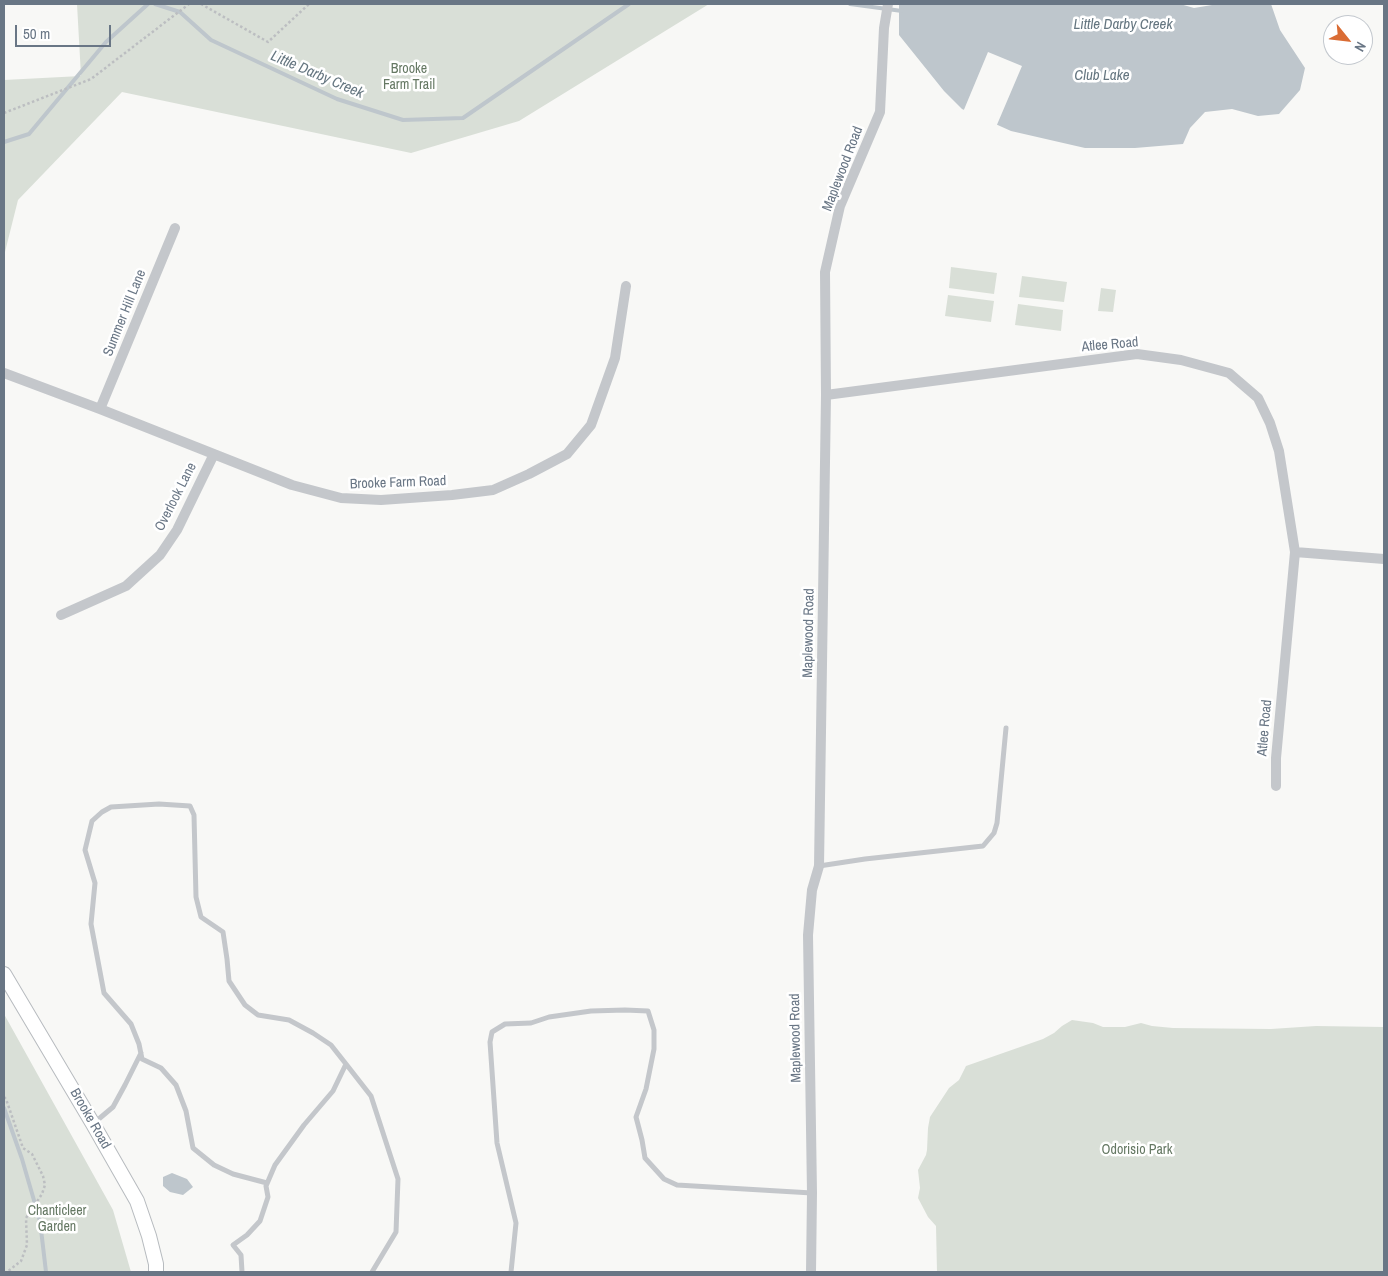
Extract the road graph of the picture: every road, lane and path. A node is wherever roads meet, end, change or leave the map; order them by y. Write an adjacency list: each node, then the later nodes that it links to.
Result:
1 (189, 4): 5 (path)
2 (201, 4): 3 (path)
3 (309, 4)
4 (888, 4): 9 (street, Maplewood Road)
5 (4, 113)
6 (175, 228): 10 (street, Summer Hill Lane)
7 (626, 286): 11 (street, Brooke Farm Road)
8 (4, 373): 10 (street, Brooke Farm Road)
9 (826, 395): 12 (street, Atlee Road); 17 (street, Maplewood Road)
10 (100, 409): 11 (street, Brooke Farm Road)
11 (214, 454): 14 (street, Overlook Lane)
12 (1295, 552): 13 (street); 16 (street, Atlee Road)
13 (1384, 559)
14 (62, 615)
15 (1006, 728): 17 (lane)
16 (1276, 786)
17 (819, 866): 24 (street, Maplewood Road)
18 (4, 974): 22 (main road, Brooke Road)
19 (141, 1053): 20 (lane); 22 (lane); 23 (lane)
20 (346, 1064): 23 (lane); 28 (lane)
21 (4, 1097): 25 (path)
22 (93, 1124): 26 (main road, Brooke Road)
23 (267, 1183): 27 (lane)
24 (812, 1193): 29 (lane); 30 (street, Maplewood Road)
25 (7, 1272)
26 (156, 1272)
27 (242, 1272)
28 (372, 1272)
29 (511, 1272)
30 (810, 1272)

